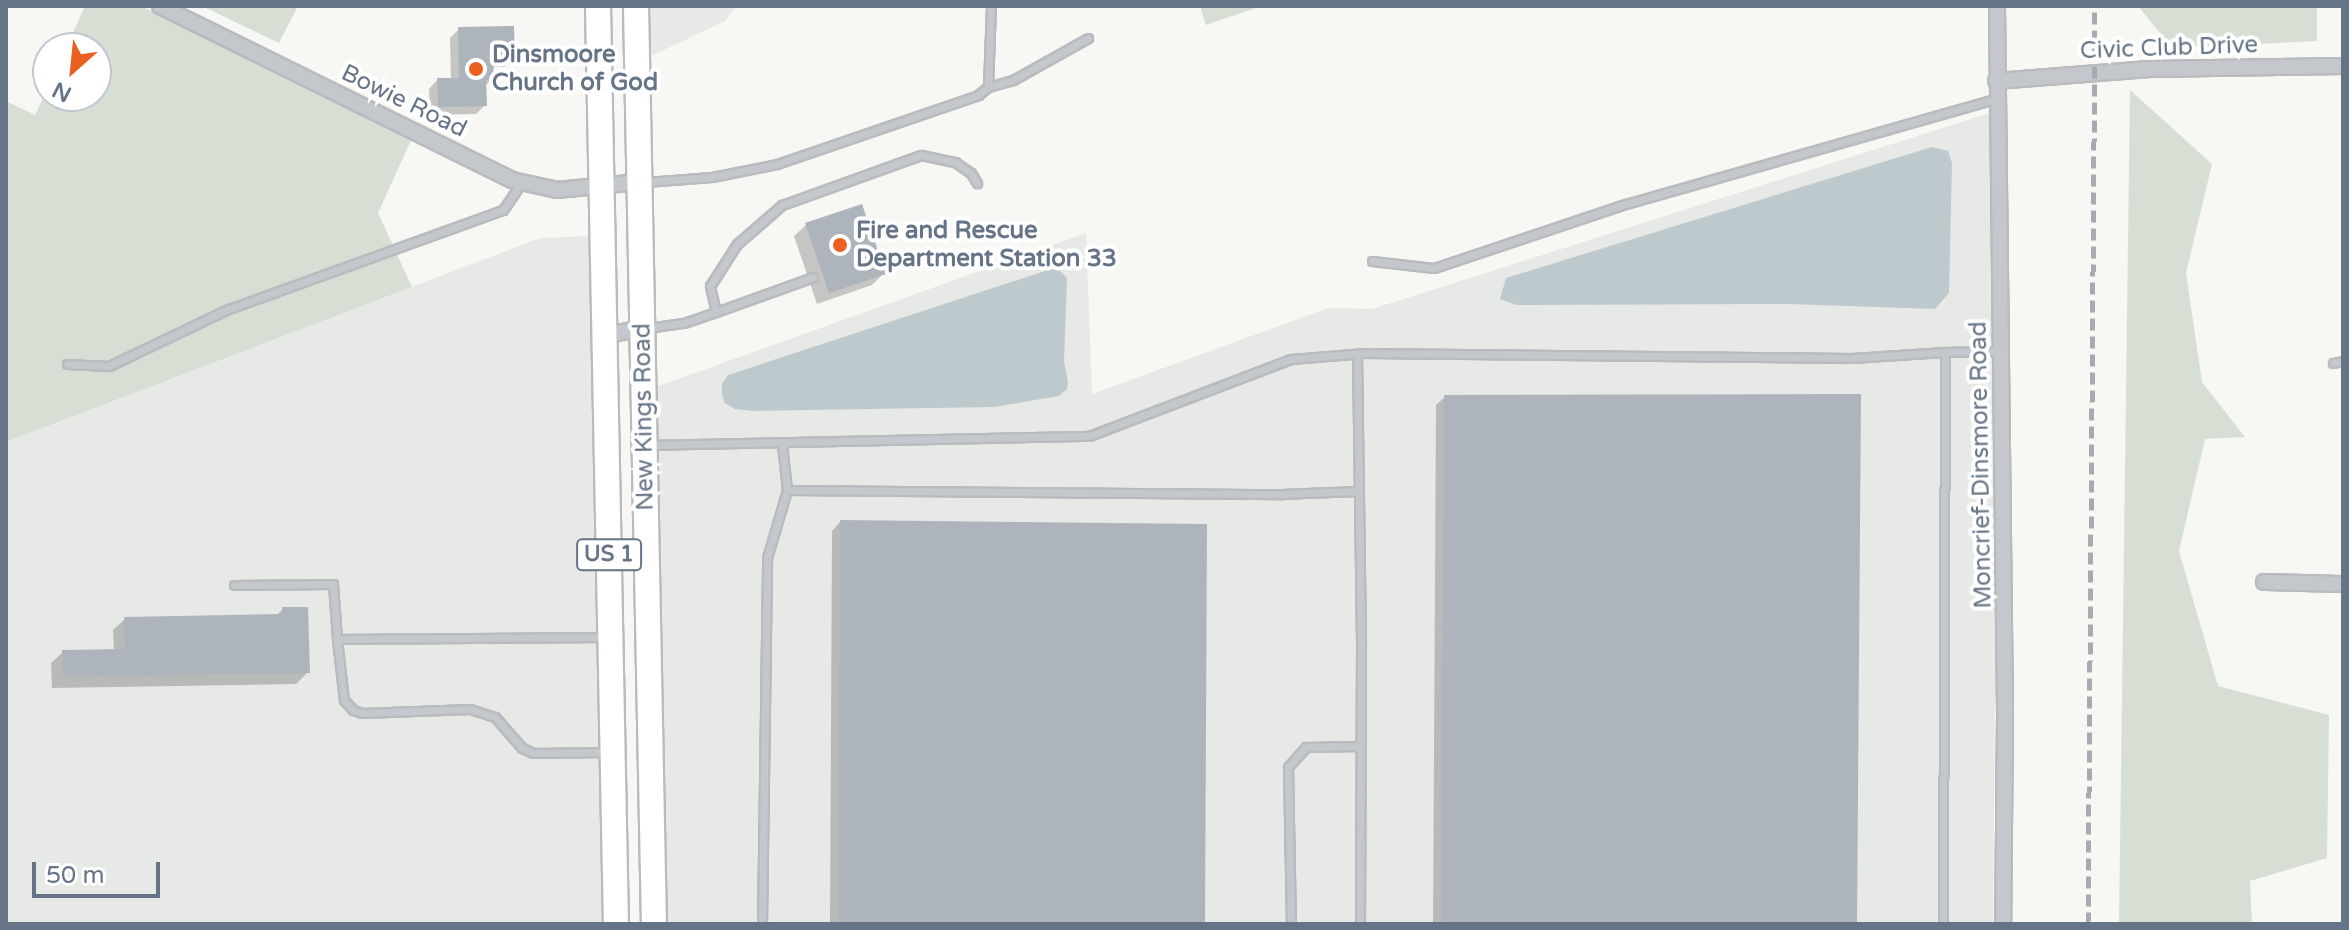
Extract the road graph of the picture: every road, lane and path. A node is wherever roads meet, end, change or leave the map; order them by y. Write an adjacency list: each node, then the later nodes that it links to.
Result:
1 (160, 6): 12 (street, Bowie Road)
2 (598, 6): 14 (highway, New Kings Road / US 1)
3 (636, 6): 11 (highway, New Kings Road / US 1)
4 (991, 6): 9 (lane)
5 (1997, 6): 8 (street, Moncrief-Dinsmore Road)
6 (1088, 38): 9 (lane)
7 (2343, 66): 8 (street, Civic Club Drive)
8 (1996, 81): 10 (street, Moncrief-Dinsmore Road)
9 (988, 87): 11 (lane)
10 (1997, 98): 15 (lane); 20 (street, Moncrief-Dinsmore Road)
11 (639, 182): 14 (street, Bowie Road); 18 (highway, New Kings Road / US 1)
12 (521, 183): 14 (street, Bowie Road); 25 (lane)
13 (977, 183): 17 (lane)
14 (602, 185): 19 (highway, New Kings Road / US 1)
15 (1372, 261)
16 (813, 277): 17 (lane)
17 (716, 312): 18 (lane)
18 (642, 328): 19 (street); 27 (highway, New Kings Road / US 1)
19 (604, 336): 33 (highway, New Kings Road / US 1)
20 (2002, 351): 21 (lane); 43 (street, Moncrief-Dinsmore Road)
21 (1945, 352): 22 (lane); 42 (lane)
22 (1357, 354): 26 (lane); 29 (lane)
23 (2343, 361): 24 (lane)
24 (2333, 363)
25 (67, 364)
26 (782, 444): 27 (lane); 28 (lane)
27 (645, 445): 38 (highway, New Kings Road / US 1)
28 (787, 490): 29 (lane); 39 (lane)
29 (1359, 491): 35 (lane)
30 (2264, 582): 31 (street)
31 (2343, 584)
32 (234, 585): 34 (lane)
33 (610, 637): 34 (lane); 36 (highway, New Kings Road / US 1)
34 (337, 639): 36 (lane)
35 (1360, 746): 40 (lane); 41 (lane)
36 (612, 752): 37 (highway, New Kings Road / US 1)
37 (616, 924)
38 (654, 924)
39 (762, 924)
40 (1291, 924)
41 (1360, 924)
42 (1943, 924)
43 (2003, 924)

